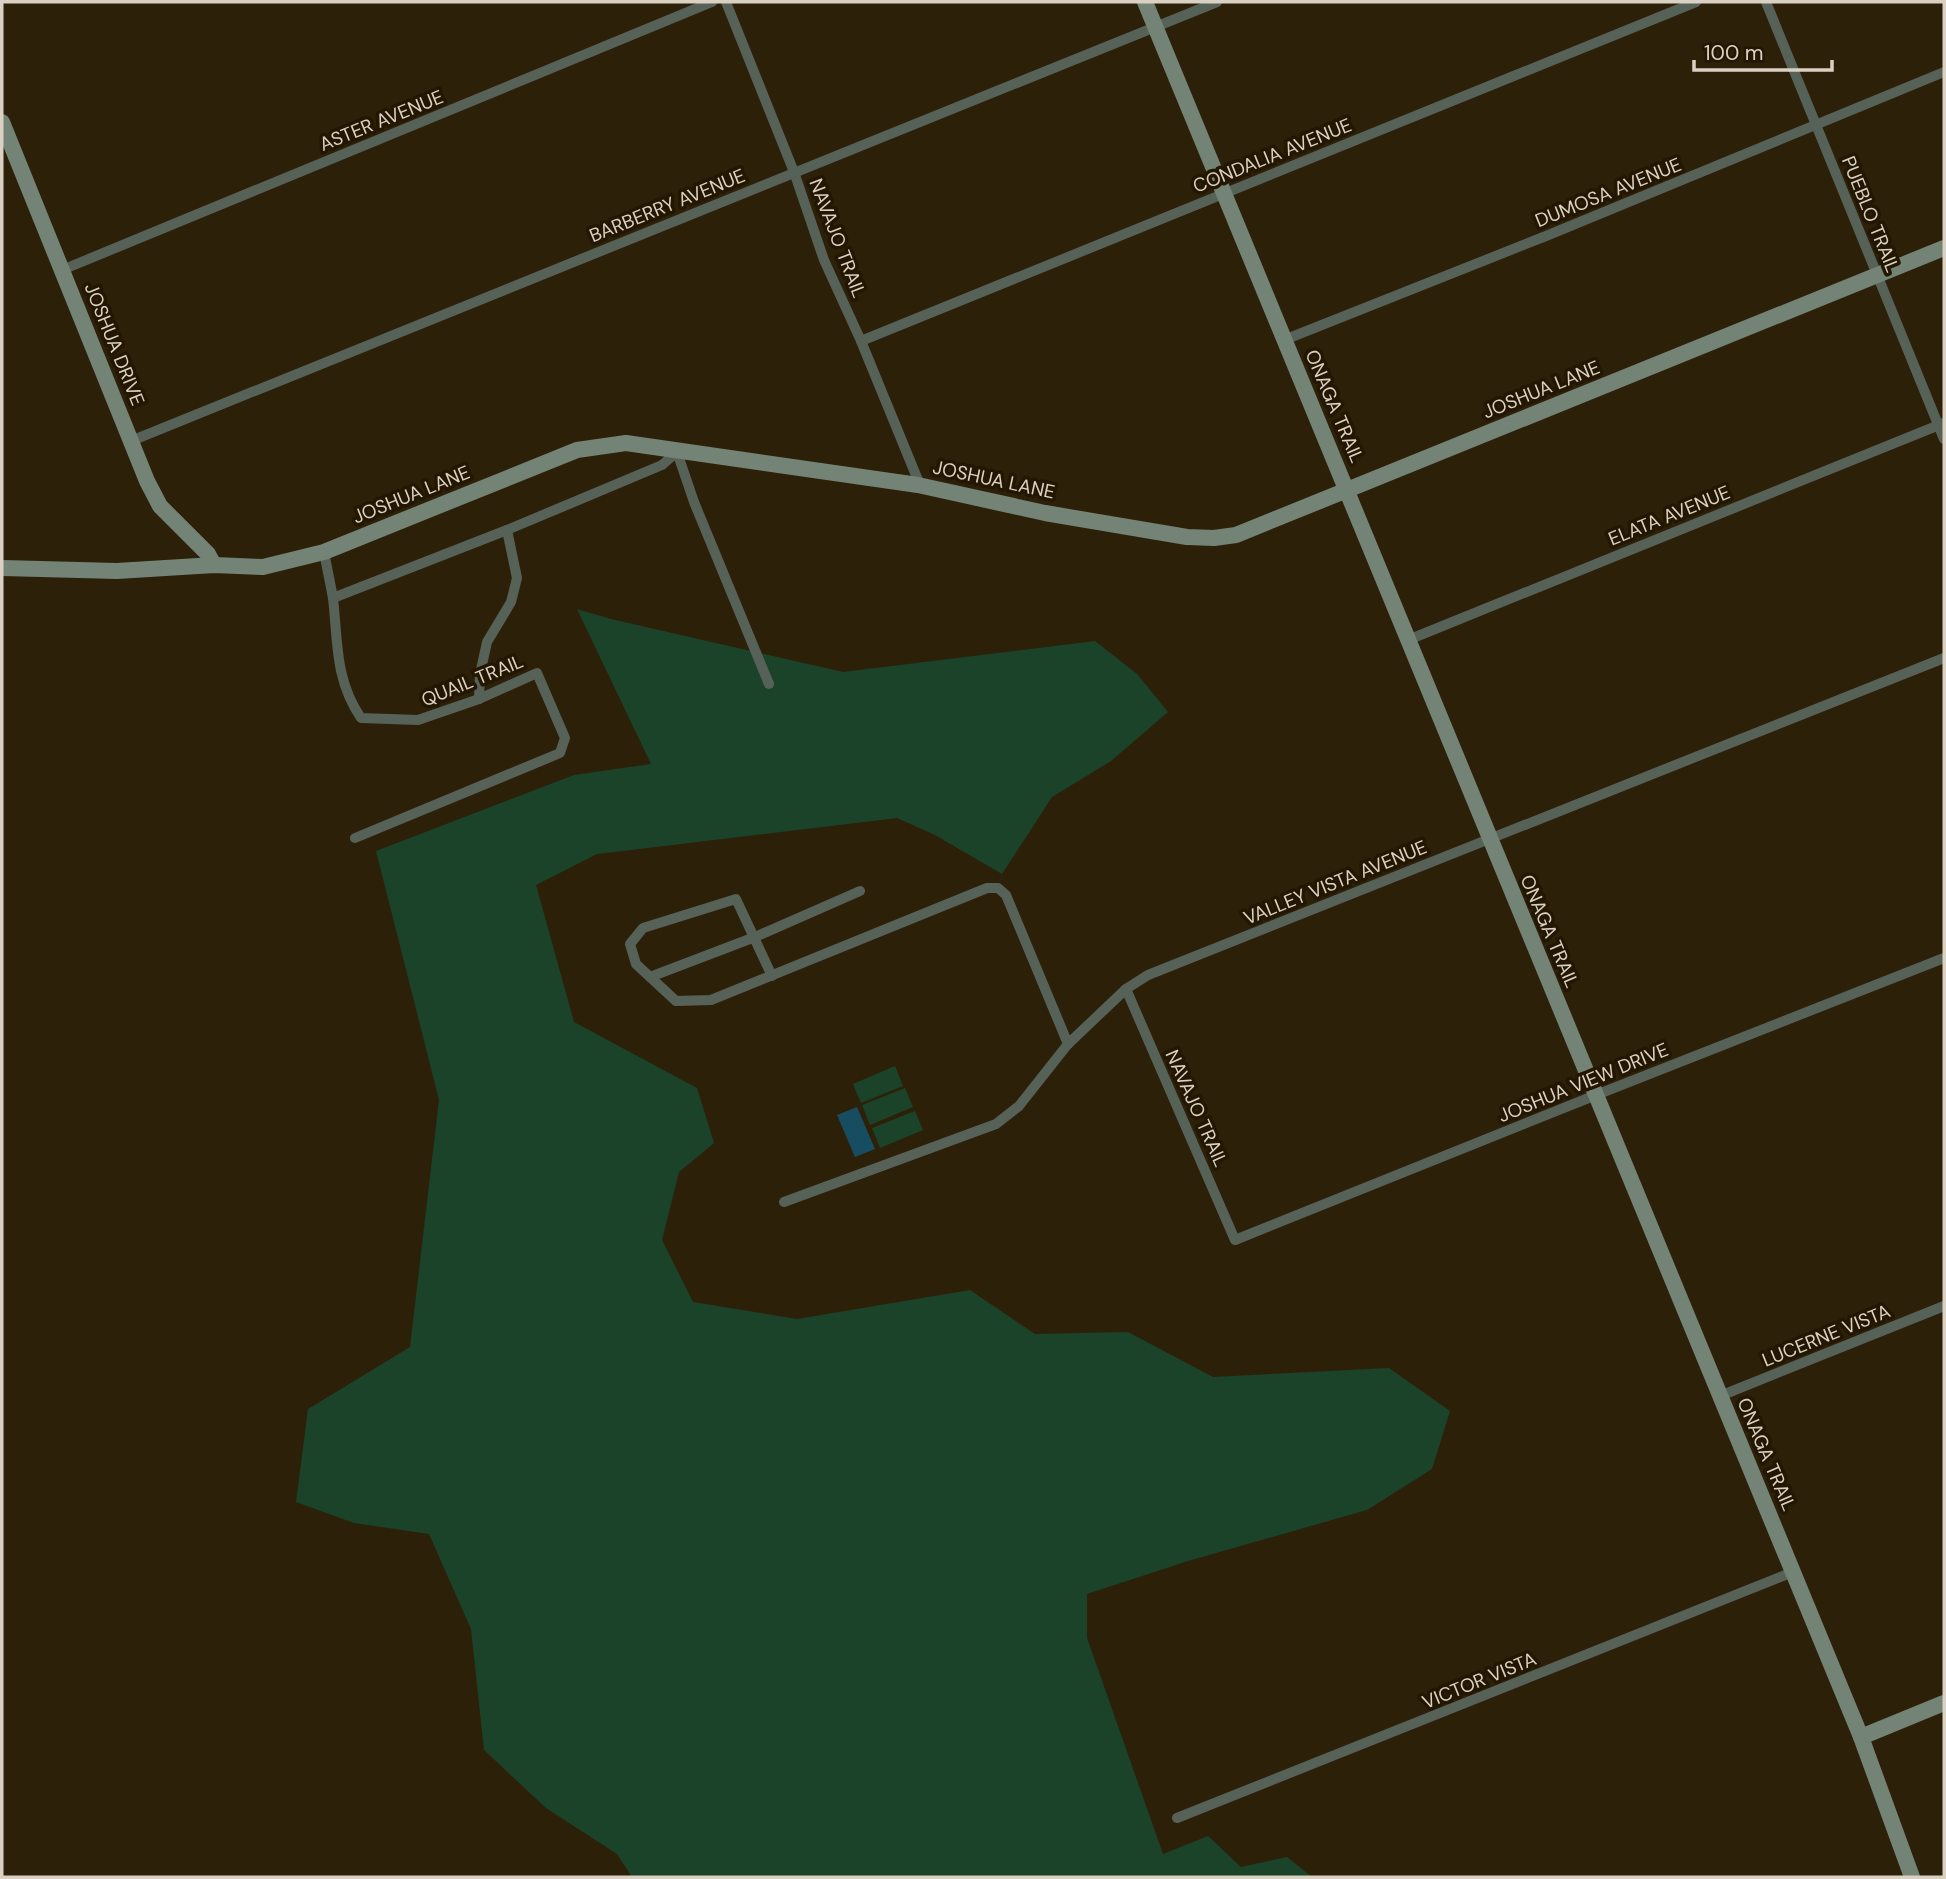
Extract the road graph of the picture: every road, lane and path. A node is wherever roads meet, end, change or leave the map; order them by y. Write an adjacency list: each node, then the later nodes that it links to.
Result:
1 (712, 2): 14 (street, ASTER AVENUE)
2 (726, 2): 11 (street, NAVAJO TRAIL)
3 (1145, 2): 7 (street, ONAGA TRAIL)
4 (1217, 2): 7 (street, BARBERRY AVENUE)
5 (1696, 2): 12 (street, CONDALIA AVENUE)
6 (1766, 2): 10 (street, PUEBLO TRAIL)
7 (1155, 27): 11 (street, BARBERRY AVENUE); 12 (street, ONAGA TRAIL)
8 (1944, 72): 10 (street, DUMOSA AVENUE)
9 (2, 122): 14 (street, JOSHUA DRIVE)
10 (1815, 125): 15 (street, PUEBLO TRAIL); 16 (street, DUMOSA AVENUE)
11 (794, 172): 17 (street, NAVAJO TRAIL); 20 (street, BARBERRY AVENUE)
12 (1223, 193): 16 (street, ONAGA TRAIL); 17 (street, CONDALIA AVENUE)
13 (1944, 248): 15 (street, JOSHUA LANE)
14 (62, 270): 20 (street, JOSHUA DRIVE)
15 (1877, 275): 18 (street, PUEBLO TRAIL); 23 (street, JOSHUA LANE)
16 (1283, 340): 23 (street, ONAGA TRAIL)
17 (861, 341): 22 (street, NAVAJO TRAIL)
18 (1941, 424): 19 (street, PUEBLO TRAIL); 29 (street, ELATA AVENUE)
19 (1944, 439)
20 (131, 442): 26 (street, JOSHUA DRIVE)
21 (677, 452): 22 (street, JOSHUA LANE); 24 (street); 25 (street, JOSHUA LANE); 31 (street)
22 (920, 485): 23 (street, JOSHUA LANE)
23 (1348, 489): 29 (street, ONAGA TRAIL)
24 (507, 530): 28 (street); 32 (street)
25 (324, 552): 26 (street, JOSHUA LANE); 28 (street)
26 (214, 565): 27 (street, JOSHUA LANE)
27 (2, 568)
28 (333, 598): 32 (street, QUAIL TRAIL)
29 (1408, 640): 34 (street, ONAGA TRAIL)
30 (1944, 658): 34 (street, VALLEY VISTA AVENUE)
31 (769, 684)
32 (479, 699): 33 (street, QUAIL TRAIL)
33 (355, 838)
34 (1489, 839): 40 (street, VALLEY VISTA AVENUE); 42 (street, ONAGA TRAIL)
35 (860, 891): 36 (street)
36 (755, 937): 38 (street); 39 (street); 39 (street)
37 (1944, 958): 42 (street, JOSHUA VIEW DRIVE)
38 (772, 976): 39 (street); 41 (street)
39 (650, 977)
40 (1126, 989): 41 (street, VALLEY VISTA AVENUE); 44 (street, NAVAJO TRAIL)
41 (1068, 1044): 43 (street, VALLEY VISTA AVENUE)
42 (1596, 1095): 44 (street, JOSHUA VIEW DRIVE); 46 (street, ONAGA TRAIL)
43 (784, 1202)
44 (1236, 1240)
45 (1944, 1306): 46 (street, LUCERNE VISTA)
46 (1720, 1396): 47 (street, ONAGA TRAIL)
47 (1793, 1572): 49 (street, ONAGA TRAIL); 50 (street, VICTOR VISTA)
48 (1944, 1703): 49 (street)
49 (1861, 1737): 51 (street, ONAGA TRAIL)
50 (1177, 1818)
51 (1912, 1877)

